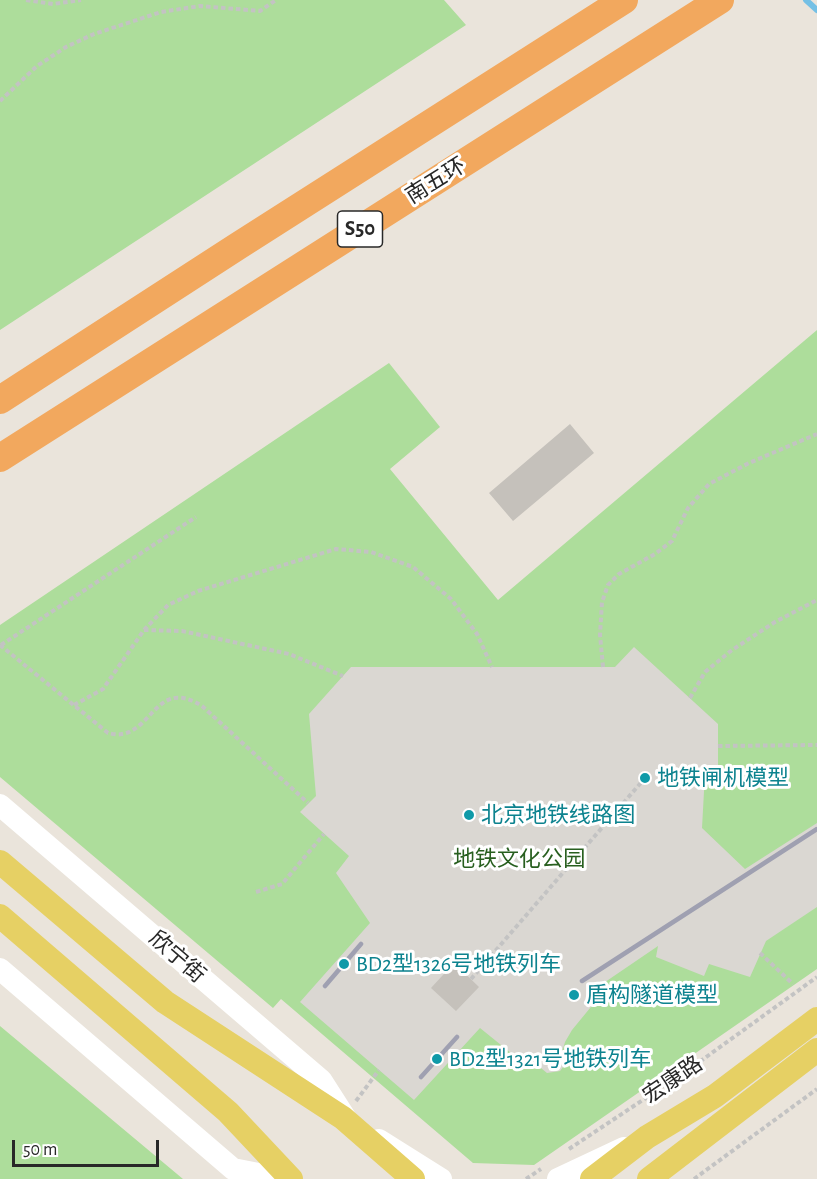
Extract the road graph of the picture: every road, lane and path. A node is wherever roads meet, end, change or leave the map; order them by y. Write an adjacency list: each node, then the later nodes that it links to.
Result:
1 (26, 0): 2 (path)
2 (81, 0)
3 (276, 0): 6 (path)
4 (624, 0): 7 (highway, S50)
5 (720, 0): 9 (highway, 南五环 / S50)
6 (0, 101)
7 (0, 400)
8 (817, 434): 14 (path)
9 (0, 458)
10 (196, 517): 13 (path)
11 (817, 600): 17 (path)
12 (144, 630): 15 (path); 16 (path); 18 (path)
13 (0, 645): 18 (path)
14 (603, 667)
15 (492, 668)
16 (343, 676)
17 (690, 698)
18 (74, 705): 22 (path)
19 (718, 746): 20 (path)
20 (817, 746)
21 (645, 778): 31 (path)
22 (308, 804)
23 (0, 805): 37 (street, 欣宁街)
24 (324, 834): 26 (path)
25 (0, 862): 37 (main road, 欣宁街)
26 (256, 892)
27 (0, 916): 42 (main road)
28 (760, 953): 32 (path)
29 (0, 969): 41 (street)
30 (817, 977): 39 (path, 宏康路)
31 (471, 979)
32 (793, 984)
33 (817, 1019): 38 (main road, 宏康路)
34 (817, 1050): 47 (main road)
35 (380, 1070): 37 (path)
36 (817, 1089): 48 (path)
37 (344, 1118): 43 (main road, 欣宁街); 44 (street)
38 (647, 1137): 40 (street); 46 (main road, 宏康路)
39 (562, 1154)
40 (551, 1173): 45 (path)
41 (284, 1179)
42 (291, 1179)
43 (413, 1179)
44 (441, 1179)
45 (526, 1179)
46 (592, 1179)
47 (649, 1179)
48 (694, 1179)

